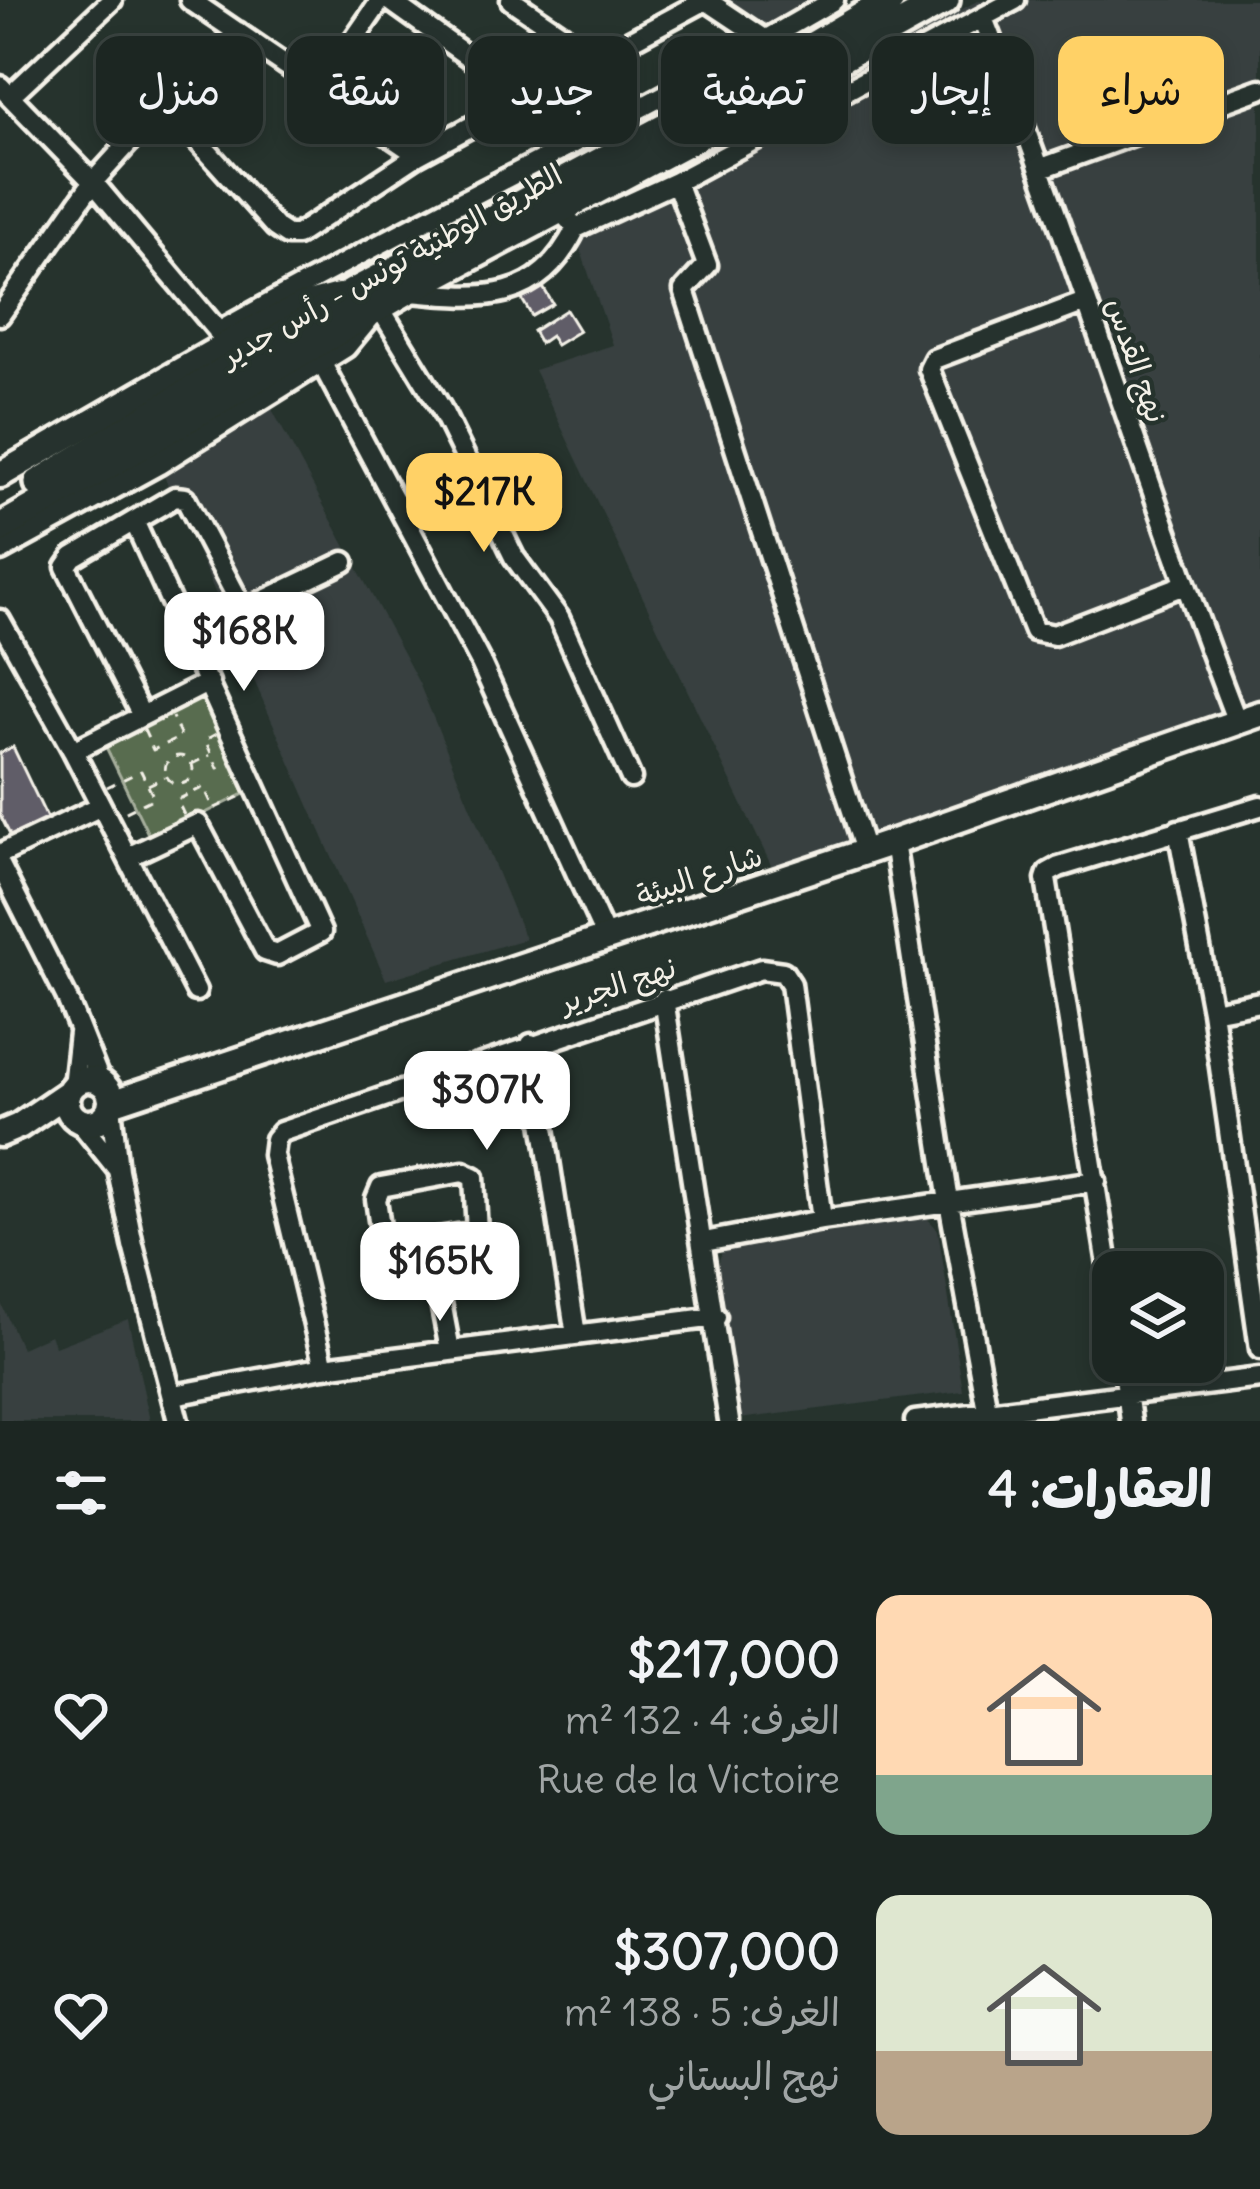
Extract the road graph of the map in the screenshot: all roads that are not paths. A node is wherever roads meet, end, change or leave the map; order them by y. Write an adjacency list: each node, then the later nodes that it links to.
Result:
1 (112, 0): 21 (street)
2 (190, 0): 11 (street)
3 (385, 0): 13 (street); 18 (street)
4 (511, 0): 14 (street)
5 (706, 0): 15 (street); 16 (street)
6 (834, 0): 17 (street)
7 (890, 0): 34 (highway, الطريق الوطنية تونس - رأس جدير)
8 (945, 0): 31 (highway, الطريق الوطنية تونس - رأس جدير)
9 (1015, 0): 10 (street)
10 (982, 18): 28 (street, نهج القدس); 30 (street)
11 (238, 32): 12 (street); 19 (street)
12 (234, 36)
13 (359, 36)
14 (564, 36)
15 (637, 36)
16 (760, 36)
17 (773, 36)
18 (468, 58)
19 (287, 64)
20 (1260, 89): 28 (street)
21 (5, 91): 29 (street)
22 (661, 95): 36 (street)
23 (468, 129): 27 (street)
24 (127, 144): 29 (street)
25 (201, 144): 27 (street)
26 (402, 144): 27 (street)
27 (418, 155)
28 (1042, 168): 33 (street, نهج القدس)
29 (93, 182): 35 (street); 36 (street)
30 (676, 182): 31 (street); 56 (street)
31 (567, 219): 32 (highway, الطريق الوطنية تونس - رأس جدير); 32 (street)
32 (406, 291): 34 (highway, الطريق الوطنية تونس - رأس جدير)
33 (1084, 302): 45 (street, نهج القدس); 45 (street)
34 (366, 305): 36 (main road); 37 (main road); 38 (highway, الطريق الوطنية تونس - رأس جدير); 51 (street)
35 (0, 315)
36 (223, 337): 39 (main road)
37 (320, 360): 43 (main road); 61 (street)
38 (209, 392): 40 (highway, الطريق الوطنية تونس - رأس جدير); 42 (highway, الطريق الوطنية تونس - رأس جدير)
39 (0, 475)
40 (0, 507)
41 (134, 521): 44 (street); 47 (street); 48 (street)
42 (0, 528)
43 (0, 548)
44 (344, 562)
45 (1184, 585): 49 (street, نهج القدس)
46 (0, 620): 50 (street)
47 (209, 682): 48 (street); 58 (street)
48 (140, 717): 50 (street)
49 (1248, 718): 55 (main road, شارع البيئة)
50 (73, 751): 52 (street)
51 (631, 778)
52 (101, 806): 57 (street); 58 (street)
53 (1260, 806): 54 (street)
54 (1178, 830): 65 (street); 73 (street)
55 (894, 842): 56 (main road, شارع البيئة); 74 (street)
56 (865, 851): 61 (main road, شارع البيئة)
57 (0, 854)
58 (128, 857): 62 (street)
59 (0, 866): 60 (street)
60 (9, 906): 66 (street)
61 (606, 938): 69 (main road, شارع البيئة)
62 (196, 992)
63 (664, 999): 67 (street, نهج الجرير); 75 (street, نهج الجرير); 77 (street)
64 (1260, 1002): 65 (street)
65 (1211, 1010): 81 (street)
66 (79, 1033): 68 (street); 69 (street)
67 (531, 1044): 80 (street); 83 (street, نهج الجرير)
68 (71, 1089): 69 (main road, شارع البيئة); 70 (main road); 71 (main road, شارع البيئة)
69 (106, 1093): 70 (main road, شارع البيئة); 72 (street)
70 (78, 1119): 71 (main road, شارع البيئة); 72 (street)
71 (10, 1130)
72 (118, 1170): 87 (street)
73 (1096, 1181): 74 (street); 78 (street)
74 (949, 1202): 75 (street); 88 (street)
75 (822, 1220): 77 (street)
76 (429, 1239): 76 (street); 82 (street)
77 (704, 1242): 79 (street)
78 (1106, 1251)
79 (716, 1317): 80 (street); 89 (street)
80 (576, 1335): 82 (street)
81 (1260, 1348)
82 (450, 1350): 83 (street)
83 (324, 1367): 87 (street)
84 (1260, 1378): 86 (street)
85 (1126, 1383): 86 (street)
86 (1127, 1394): 88 (street); 92 (street)
87 (174, 1395): 90 (street)
88 (988, 1416): 91 (street)
89 (724, 1420)
90 (178, 1421)
91 (915, 1421)
92 (1131, 1421)

